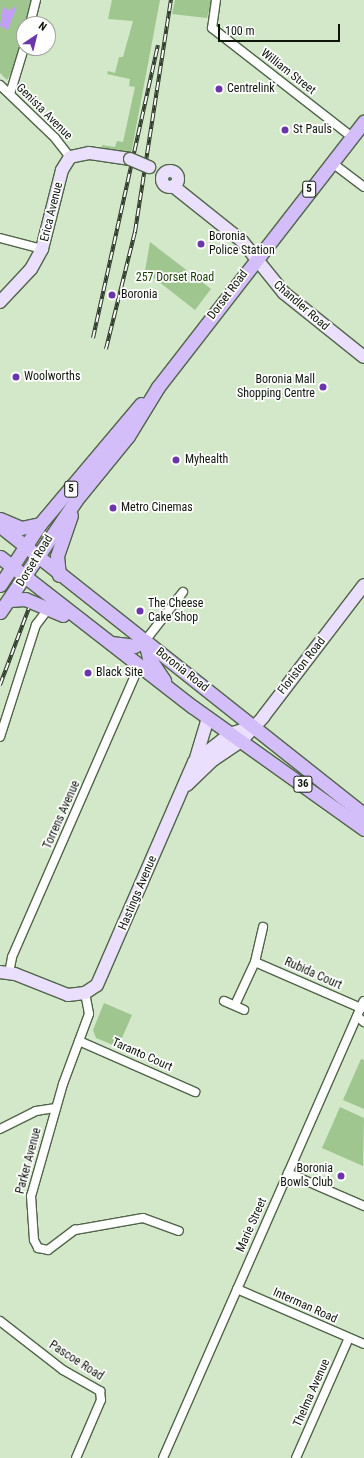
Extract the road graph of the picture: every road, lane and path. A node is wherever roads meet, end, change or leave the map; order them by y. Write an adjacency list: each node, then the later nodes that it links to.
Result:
1 (36, 0): 3 (street)
2 (216, 0): 8 (street, William Street)
3 (32, 16)
4 (22, 56): 6 (street)
5 (0, 85): 6 (street, Genista Avenue)
6 (10, 94): 9 (street, Genista Avenue)
7 (364, 121): 8 (main road, Dorset Road / 5)
8 (352, 137): 10 (main road, Dorset Road / 5)
9 (70, 157): 13 (main road, Erica Avenue); 14 (main road, Chandler Road, bridge)
10 (331, 162): 11 (street); 14 (main road, Dorset Road / 5)
11 (364, 187)
12 (0, 238): 13 (street)
13 (42, 249): 15 (main road, Erica Avenue)
14 (256, 259): 16 (main road, Chandler Road); 17 (main road, Dorset Road / 5)
15 (0, 302)
16 (364, 357)
17 (153, 393): 18 (main road, Dorset Road / 5); 20 (main road, Dorset Road / 5)
18 (76, 500): 24 (main road, Dorset Road / 5); 26 (main road)
19 (0, 519): 20 (main road)
20 (40, 524): 22 (main road, Dorset Road / 5)
21 (0, 526): 22 (main road, Boronia Road / 36)
22 (24, 547): 24 (main road, Boronia Road / 36); 25 (main road, Dorset Road / 5)
23 (0, 557): 25 (main road, Boronia Road / 36)
24 (37, 558): 26 (main road, Boronia Road / 36); 27 (main road, Dorset Road / 5)
25 (11, 567): 27 (main road, Boronia Road / 36); 28 (main road, Dorset Road / 5)
26 (59, 574): 35 (main road, Boronia Road / 36)
27 (26, 578): 31 (main road, Dorset Road / 5); 34 (main road, Boronia Road / 36)
28 (0, 585)
29 (364, 585): 42 (main road, Floriston Road)
30 (183, 592): 35 (street)
31 (10, 600): 32 (main road, Boronia Road); 33 (main road, Dorset Road / 5)
32 (49, 608): 34 (main road, Boronia Road); 43 (street)
33 (0, 612)
34 (91, 630): 36 (main road, Boronia Road / 36)
35 (145, 641): 36 (main road); 38 (main road, Boronia Road / 36); 39 (main road)
36 (108, 642): 37 (main road, Boronia Road / 36)
37 (139, 666): 39 (main road, Boronia Road / 36); 51 (street, Torrens Avenue)
38 (206, 690): 40 (main road); 42 (main road, Boronia Road / 36)
39 (172, 692): 40 (main road, Boronia Road / 36)
40 (193, 708): 41 (main road, Boronia Road / 36)
41 (208, 718): 44 (main road, Boronia Road / 36); 45 (main road)
42 (254, 726): 44 (main road, Hastings Avenue); 47 (main road, Boronia Road / 36)
43 (0, 737)
44 (235, 738): 45 (main road, Hastings Avenue); 46 (main road, Hastings Avenue); 48 (main road, Boronia Road / 36)
45 (194, 762): 46 (main road, Hastings Avenue)
46 (185, 787): 52 (main road, Hastings Avenue)
47 (364, 815)
48 (364, 829)
49 (262, 928): 50 (street)
50 (255, 962): 54 (street); 55 (street, Rubida Court)
51 (4, 973): 52 (main road)
52 (85, 993): 58 (street)
53 (224, 1000): 54 (street)
54 (235, 1005): 56 (street)
55 (362, 1005): 57 (street, Marie Street)
56 (244, 1010)
57 (361, 1019): 62 (street, Marie Street)
58 (79, 1041): 59 (street, Taranto Court); 60 (street)
59 (194, 1092)
60 (56, 1108): 61 (street, Parker Avenue); 64 (street, Parker Avenue)
61 (0, 1129)
62 (288, 1173): 63 (street); 65 (street, Marie Street)
63 (364, 1206)
64 (179, 1231)
65 (237, 1289): 67 (street, Interman Road); 70 (street, Marie Street)
66 (0, 1321): 69 (street, Pascoe Road)
67 (349, 1338): 68 (street, Interman Road); 71 (street, Thelma Avenue)
68 (364, 1344)
69 (76, 1458)
70 (163, 1458)
71 (296, 1458)

